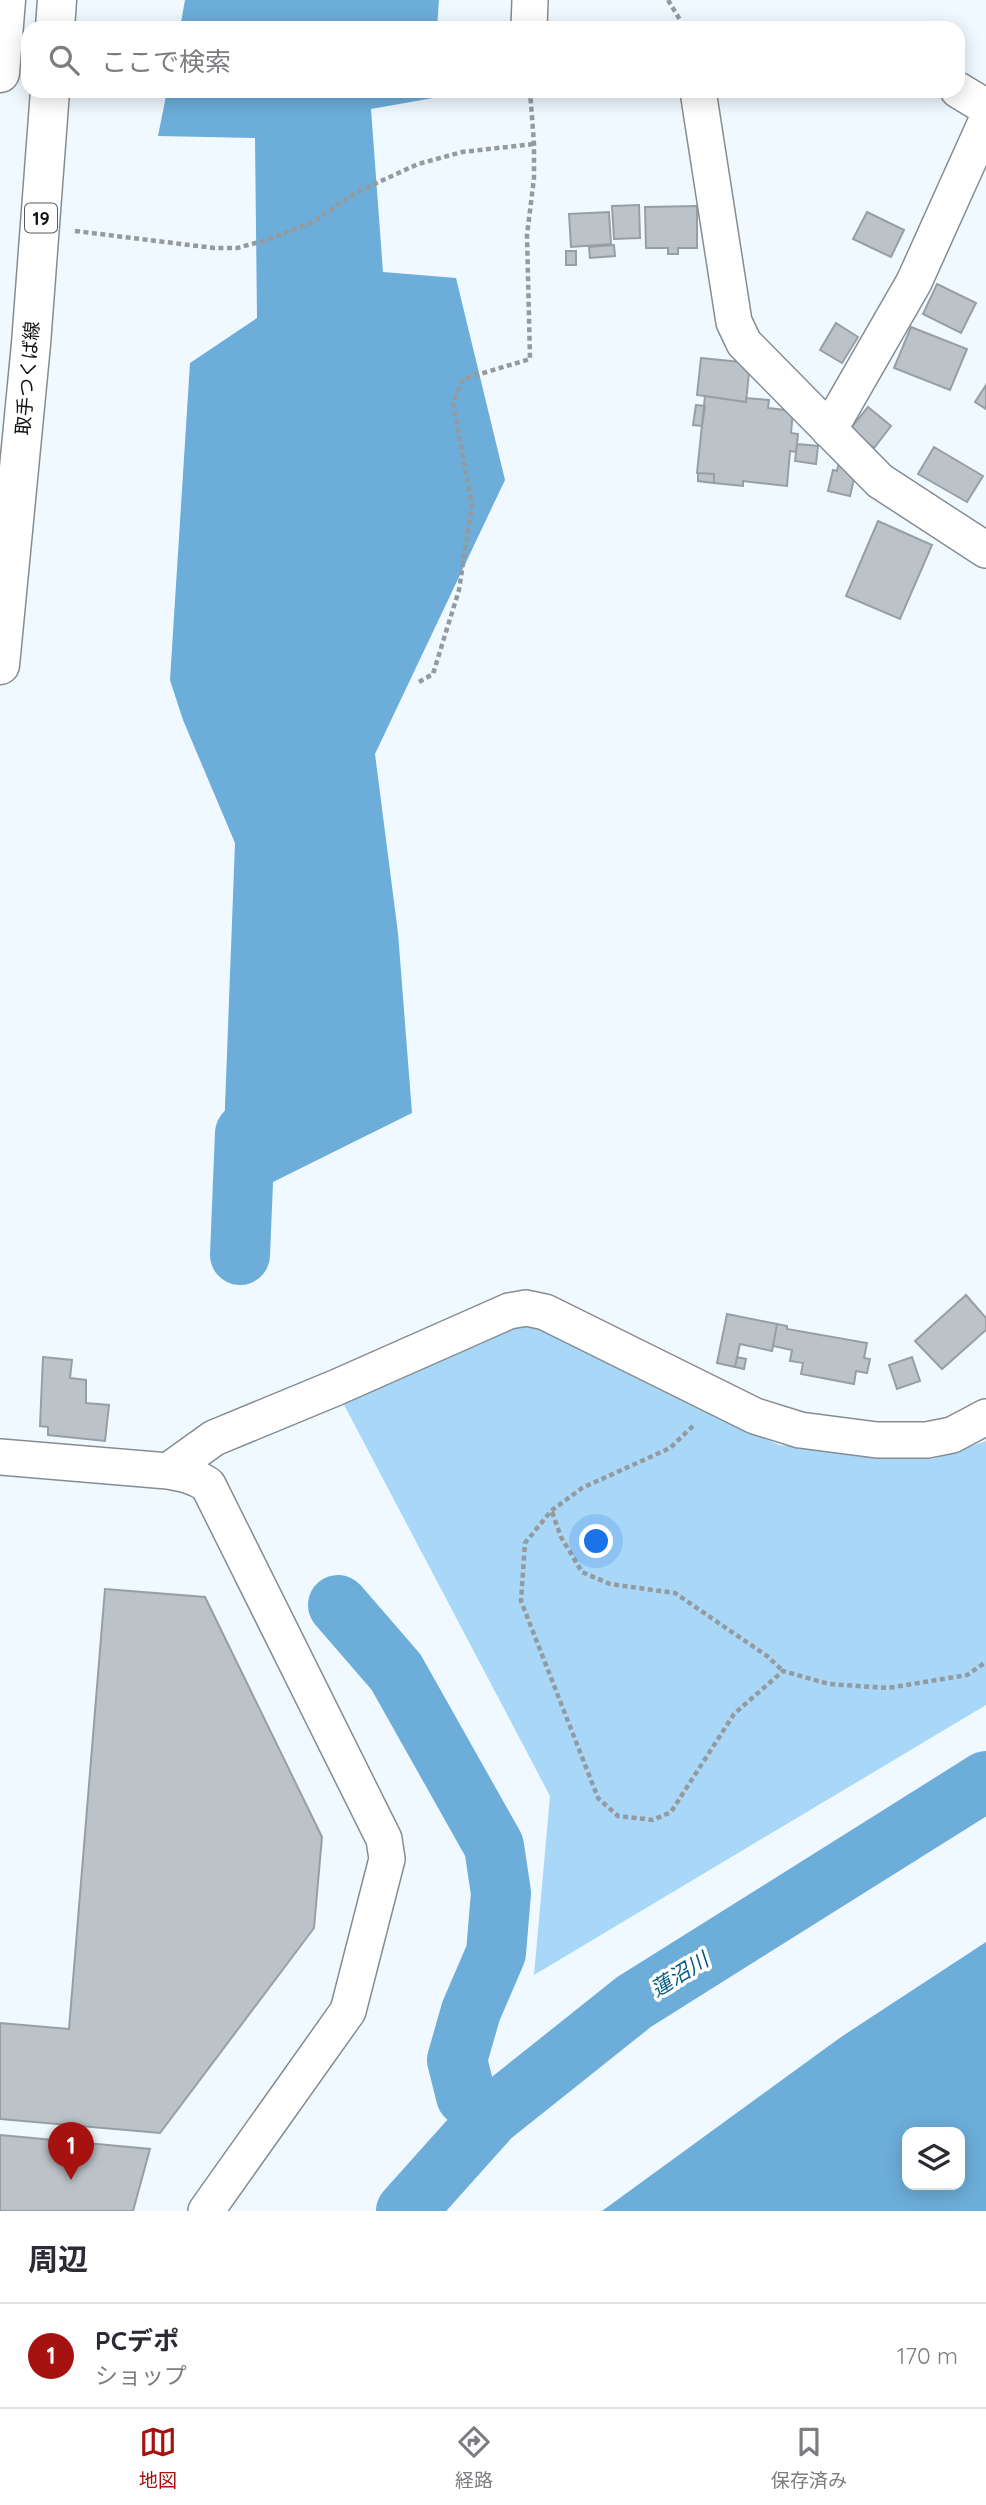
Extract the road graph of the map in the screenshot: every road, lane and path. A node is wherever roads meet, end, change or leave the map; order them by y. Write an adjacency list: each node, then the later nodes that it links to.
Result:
1 (6, 0): 8 (main road)
2 (57, 0): 5 (main road)
3 (530, 0): 6 (street)
4 (668, 0): 7 (path)
5 (56, 21)
6 (529, 21)
7 (681, 21)
8 (0, 73)
9 (965, 94): 13 (street)
10 (49, 98): 19 (main road, 取手つくば線 / 19)
11 (531, 98): 15 (path)
12 (699, 98): 17 (street)
13 (986, 107)
14 (986, 122): 17 (street)
15 (534, 144): 16 (path); 20 (path)
16 (75, 231)
17 (829, 430): 18 (street)
18 (986, 550)
19 (0, 665)
20 (419, 682)
21 (986, 1417): 24 (street)
22 (694, 1426): 25 (path)
23 (0, 1457): 24 (street)
24 (168, 1471): 28 (street)
25 (551, 1511): 27 (path); 27 (path)
26 (986, 1662): 27 (path)
27 (783, 1671)
28 (206, 2211)

